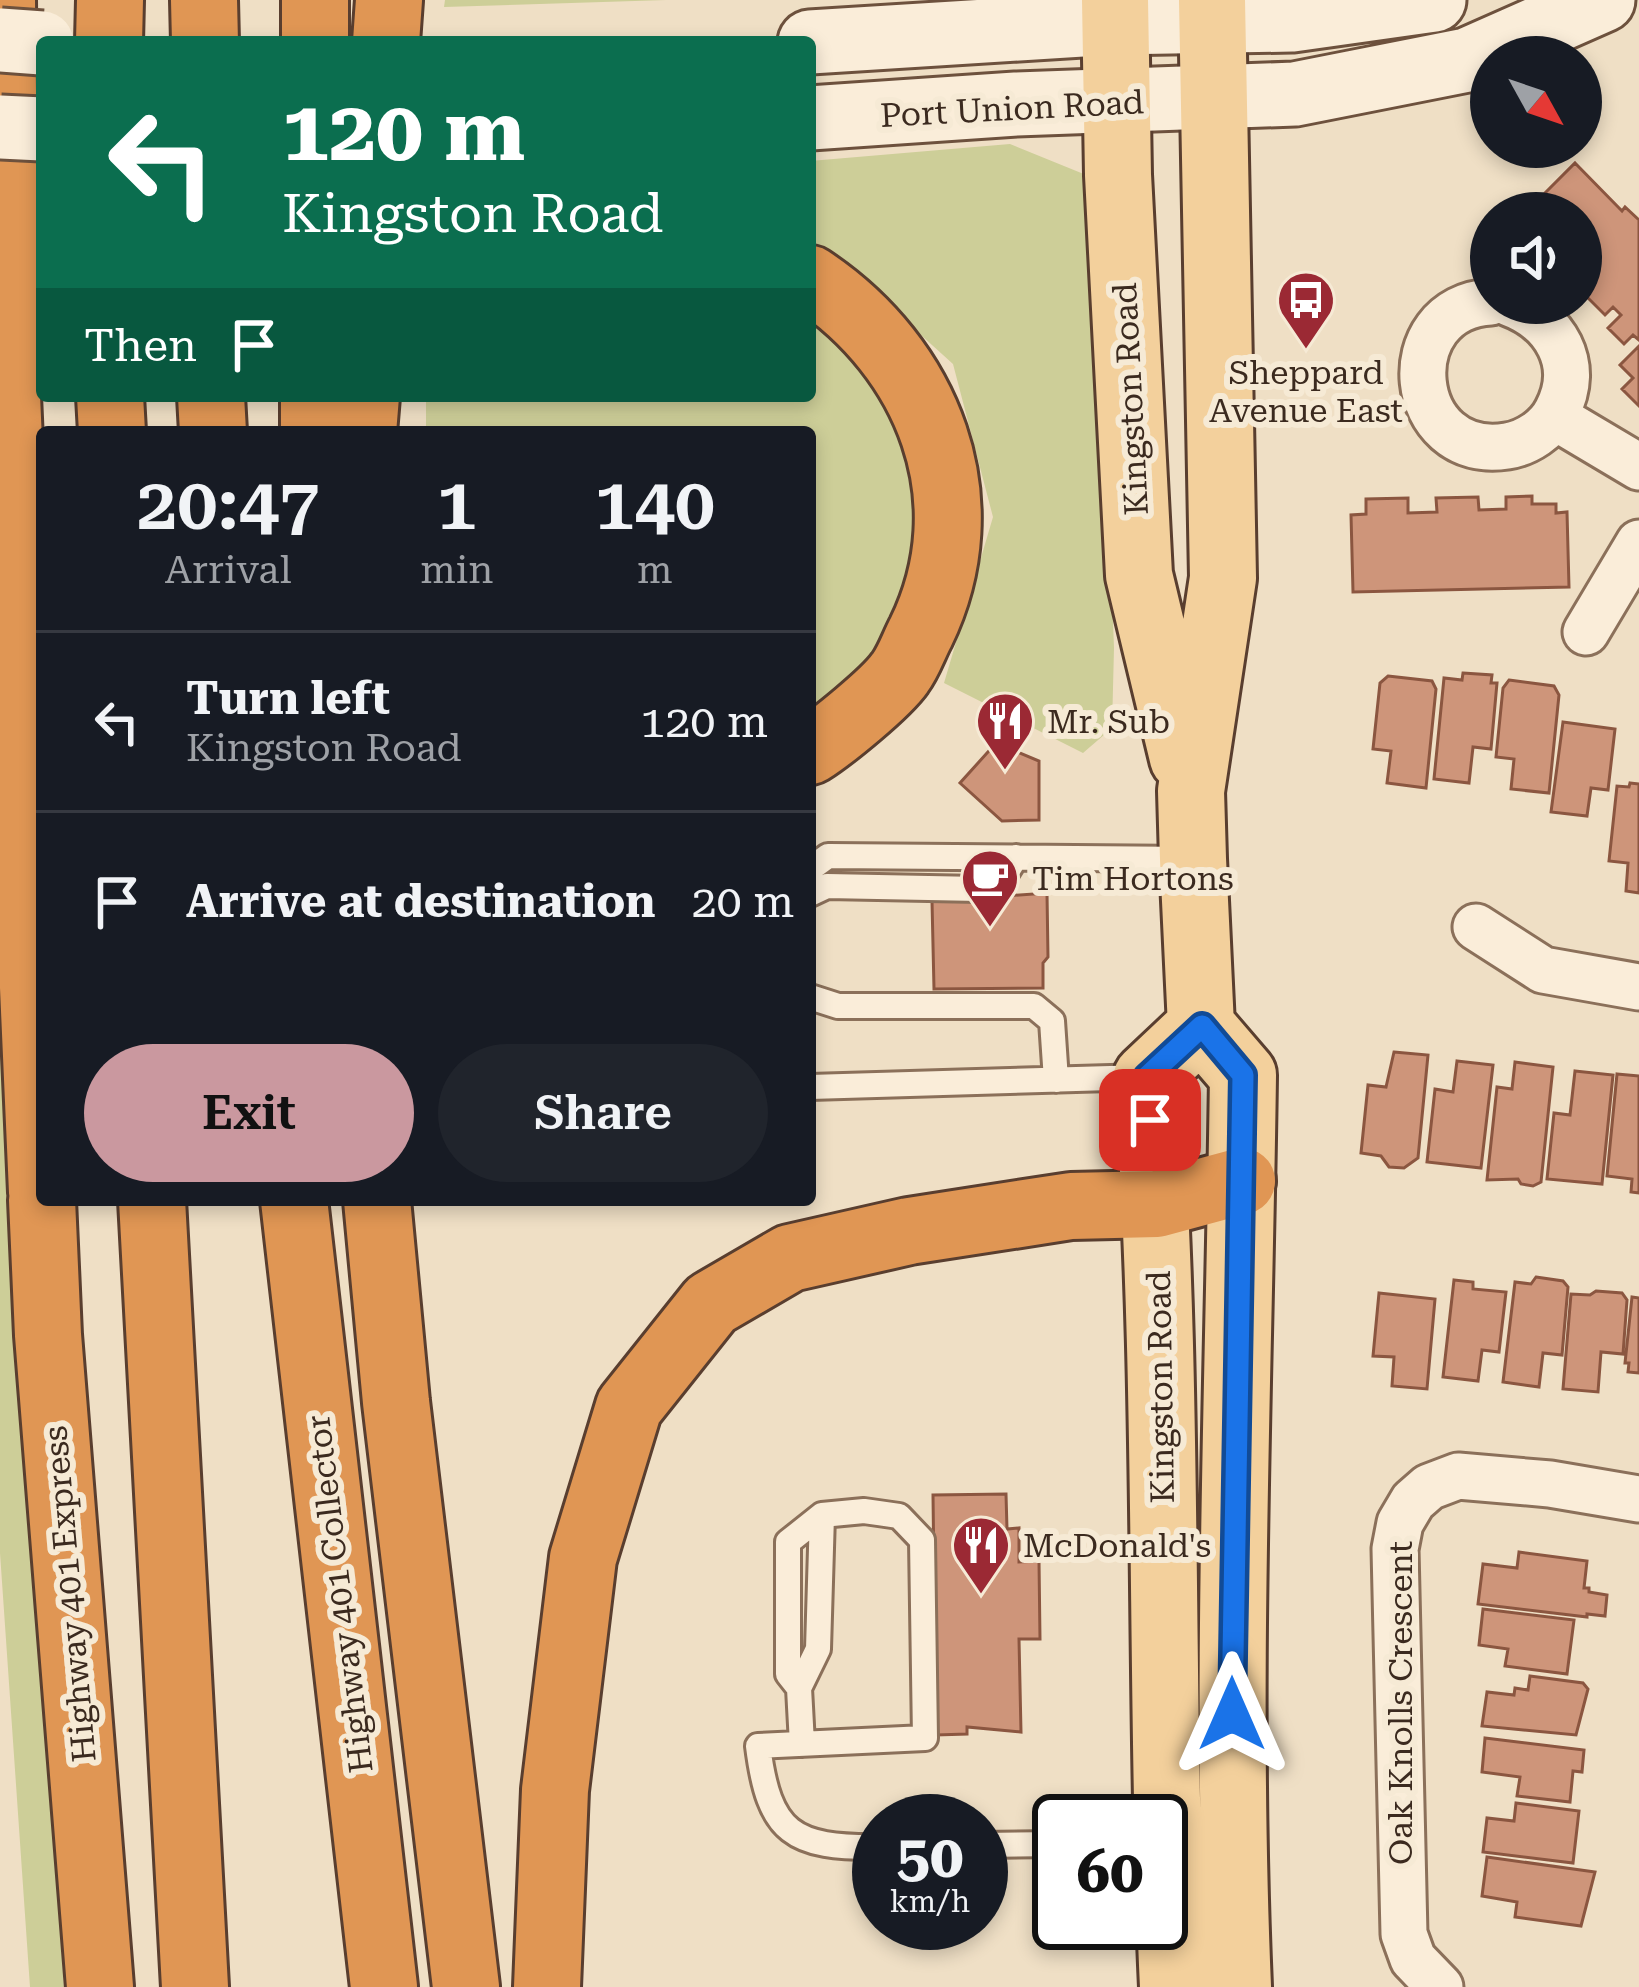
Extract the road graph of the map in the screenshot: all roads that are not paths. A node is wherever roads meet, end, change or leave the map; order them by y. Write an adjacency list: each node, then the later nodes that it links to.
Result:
1 (2, 0): 40 (highway, Highway 401 Express)
2 (110, 0): 11 (highway)
3 (204, 0): 12 (highway)
4 (315, 0): 13 (highway)
5 (389, 0): 14 (highway)
6 (1434, 0): 9 (main road)
7 (1524, 0): 8 (main road)
8 (1598, 2): 18 (main road)
9 (1213, 10): 10 (main road); 18 (main road, Kingston Road)
10 (1114, 11): 16 (main road); 19 (main road, Kingston Road)
11 (109, 36)
12 (205, 36)
13 (315, 36)
14 (386, 36)
15 (0, 40): 17 (main road, bridge)
16 (816, 41)
17 (36, 43)
18 (1214, 100): 19 (main road, Port Union Road); 31 (main road, Kingston Road)
19 (1118, 101): 20 (main road, Port Union Road); 31 (main road, Kingston Road)
20 (816, 118)
21 (0, 127): 22 (main road, bridge)
22 (36, 129)
23 (816, 284): 30 (highway)
24 (1470, 307): 26 (street)
25 (1547, 324): 26 (street)
26 (1555, 417): 27 (street)
27 (1639, 467)
28 (1639, 543): 29 (street)
29 (1586, 632)
30 (816, 747)
31 (1191, 791): 33 (main road, Kingston Road)
32 (1016, 857): 33 (lane); 34 (lane); 35 (lane)
33 (1193, 859): 39 (main road, Kingston Road)
34 (816, 865)
35 (816, 891)
36 (1476, 927): 37 (street)
37 (1639, 987)
38 (816, 999): 42 (lane)
39 (1202, 1026): 41 (main road); 44 (main road, Kingston Road)
40 (36, 1059)
41 (1147, 1077): 42 (lane); 45 (main road, Kingston Road)
42 (1056, 1080): 43 (lane)
43 (816, 1087)
44 (1242, 1181): 45 (highway); 52 (main road, Kingston Road)
45 (1157, 1204): 52 (main road, Kingston Road); 58 (highway)
46 (42, 1206): 54 (highway, Highway 401 Express)
47 (152, 1206): 55 (highway)
48 (295, 1206): 56 (highway, Highway 401 Collector)
49 (377, 1206): 57 (highway)
50 (1639, 1499): 61 (street, Oak Knolls Crescent)
51 (802, 1744): 51 (lane); 53 (lane)
52 (1192, 1842): 59 (main road, Kingston Road); 60 (main road, Kingston Road)
53 (852, 1847)
54 (100, 1987)
55 (195, 1987)
56 (384, 1987)
57 (466, 1987)
58 (547, 1987)
59 (1173, 1987)
60 (1238, 1987)
61 (1440, 1987)

